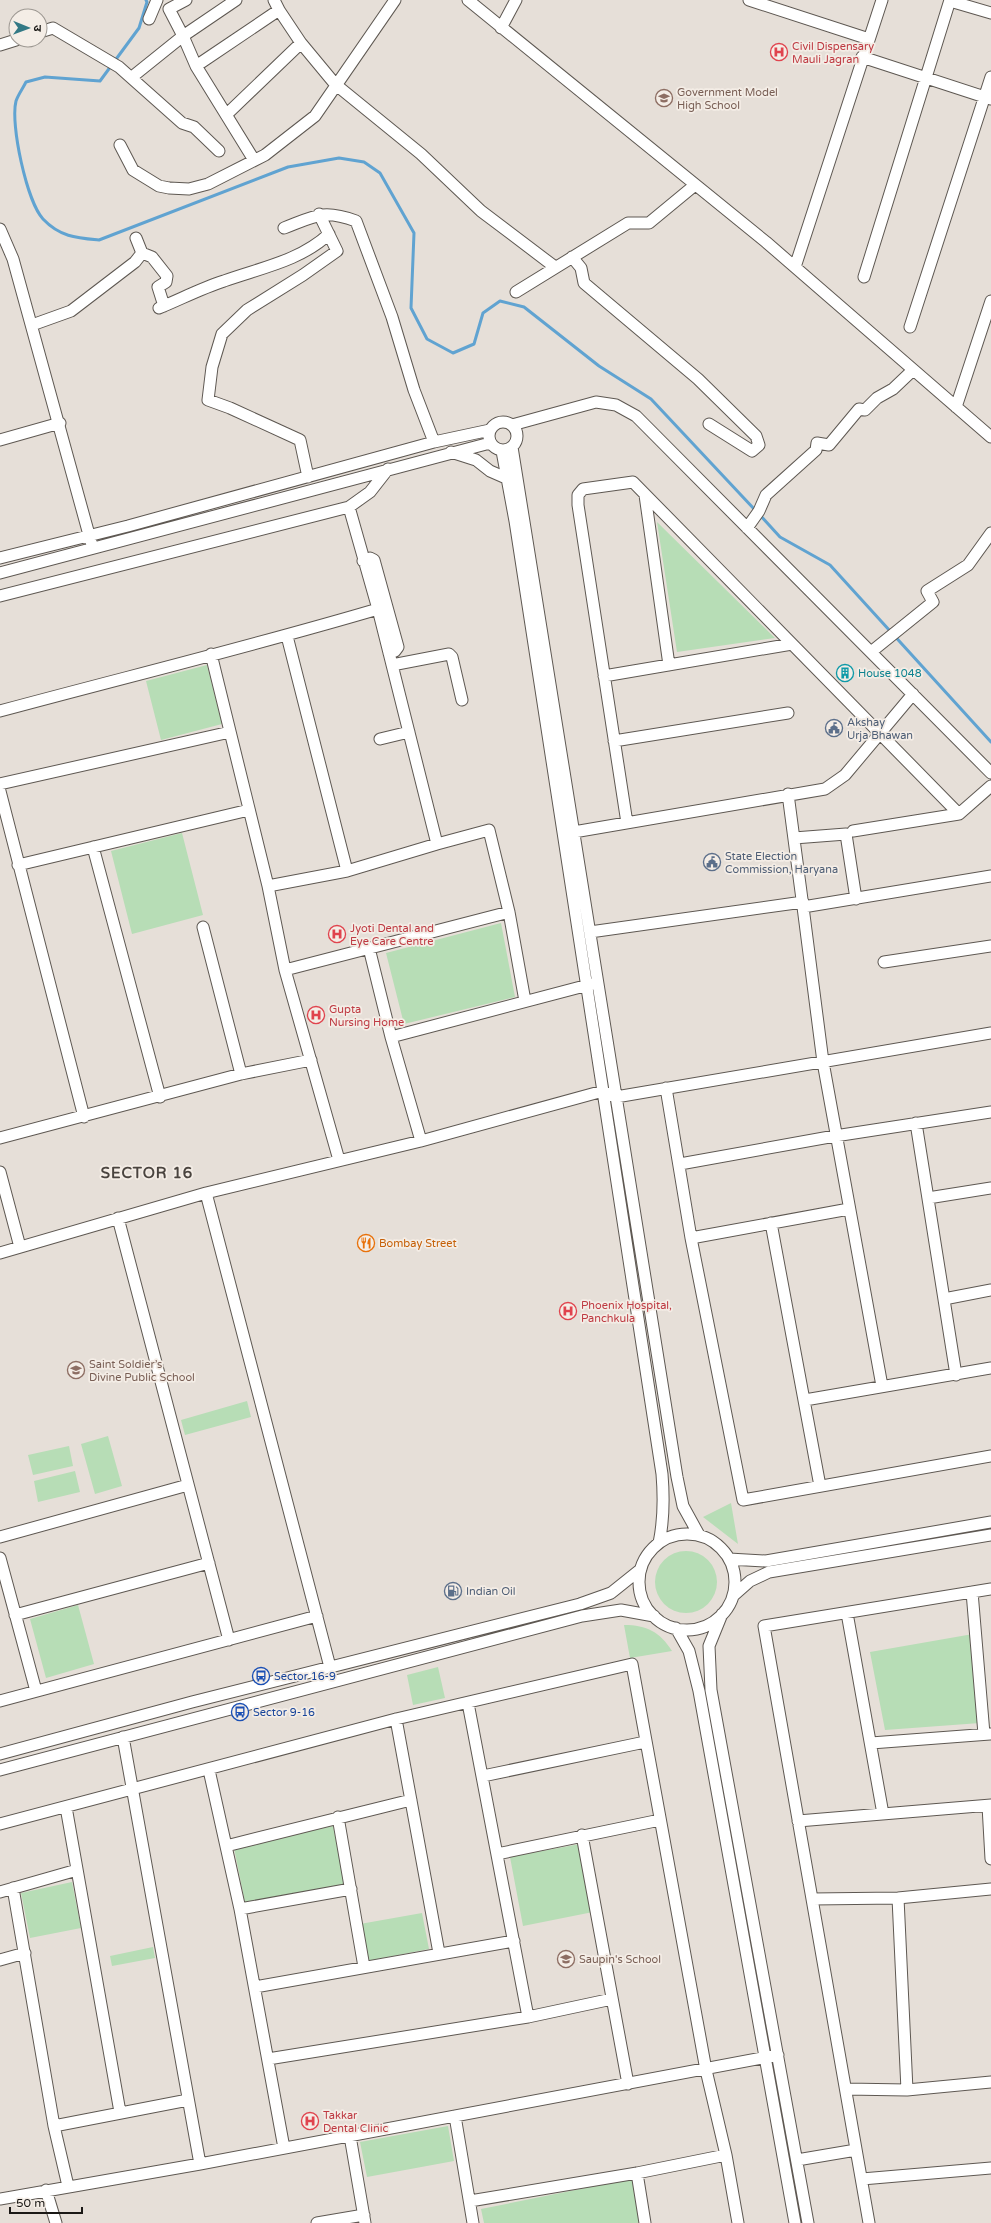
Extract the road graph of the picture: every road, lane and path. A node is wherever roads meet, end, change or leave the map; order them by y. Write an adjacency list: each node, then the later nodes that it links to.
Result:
1 (158, 0): 11 (street); 13 (street)
2 (186, 0): 11 (street)
3 (236, 0): 16 (street)
4 (395, 0): 24 (street)
5 (468, 0): 14 (street)
6 (516, 0): 14 (street)
7 (749, 0): 17 (street)
8 (882, 0): 17 (street)
9 (950, 0): 12 (street); 23 (street)
10 (277, 5): 18 (street); 20 (street)
11 (169, 10): 16 (street)
12 (991, 13)
13 (149, 18)
14 (501, 28): 30 (street)
15 (48, 30): 21 (street)
16 (183, 36): 20 (street); 21 (street)
17 (869, 39): 19 (street)
18 (301, 43): 24 (street); 26 (street)
19 (862, 57): 23 (street); 39 (street)
20 (196, 66): 26 (street)
21 (132, 77): 28 (street)
22 (991, 77): 25 (street)
23 (926, 78): 25 (street); 40 (street)
24 (335, 84): 29 (street); 38 (street)
25 (988, 97): 44 (street)
26 (226, 115): 29 (street)
27 (120, 145): 29 (street)
28 (219, 151)
29 (254, 160)
30 (695, 185): 37 (street); 39 (street)
31 (319, 214): 32 (street); 34 (street); 53 (street)
32 (284, 228)
33 (0, 230): 43 (street)
34 (329, 234): 36 (street); 58 (street)
35 (136, 238): 36 (street)
36 (142, 253): 43 (street)
37 (572, 256): 38 (street); 49 (street)
38 (555, 266): 41 (street)
39 (795, 267): 45 (street)
40 (864, 277)
41 (516, 292)
42 (991, 301): 46 (street)
43 (32, 325): 47 (street)
44 (910, 327)
45 (913, 370): 46 (street); 62 (street)
46 (956, 407): 51 (street)
47 (60, 423): 52 (street); 64 (street)
48 (512, 424): 50 (street); 55 (street); 62 (street)
49 (709, 424)
50 (490, 430): 53 (street); 54 (street)
51 (991, 437)
52 (0, 440)
53 (434, 442): 58 (street)
54 (490, 443): 55 (street); 56 (street)
55 (507, 449): 59 (street); 97 (street)
56 (451, 452): 57 (street); 59 (street)
57 (388, 469): 61 (street); 65 (street)
58 (308, 477): 64 (street)
59 (506, 478): 98 (street)
60 (645, 495): 72 (street); 77 (street); 78 (street)
61 (349, 507): 67 (street); 69 (street)
62 (747, 528): 73 (street)
63 (991, 533): 73 (street)
64 (90, 535): 65 (street); 66 (street)
65 (93, 548): 68 (street)
66 (0, 558)
67 (363, 561): 70 (street); 74 (street)
68 (0, 573)
69 (0, 596)
70 (378, 609): 71 (street); 74 (street)
71 (288, 636): 75 (street); 103 (street)
72 (792, 644): 77 (street); 85 (street)
73 (871, 652): 79 (street)
74 (389, 653): 76 (street)
75 (211, 654): 81 (street); 83 (street)
76 (392, 665): 80 (street); 84 (street)
77 (669, 665): 78 (street)
78 (604, 676): 87 (street)
79 (913, 694): 85 (street); 88 (street)
80 (462, 700)
81 (0, 711)
82 (788, 713): 87 (street)
83 (230, 732): 89 (street); 93 (street)
84 (409, 732): 86 (street); 100 (street)
85 (880, 733): 92 (street); 94 (street)
86 (380, 739)
87 (614, 741): 95 (street)
88 (991, 773)
89 (0, 784)
90 (991, 786): 94 (street)
91 (0, 790): 102 (street)
92 (788, 794): 95 (street); 99 (street)
93 (249, 810): 101 (street); 105 (street)
94 (959, 814): 96 (street)
95 (627, 823): 97 (street)
96 (853, 831)
97 (574, 832): 98 (street); 110 (street)
98 (563, 834): 116 (street)
99 (794, 838): 106 (street); 107 (street)
100 (437, 844): 103 (street); 108 (street)
101 (93, 847): 102 (street); 125 (street)
102 (18, 865): 128 (street)
103 (347, 871): 105 (street)
104 (991, 876): 106 (street)
105 (268, 886): 114 (street)
106 (856, 899): 107 (street)
107 (803, 904): 110 (street); 121 (street)
108 (509, 912): 112 (street); 117 (street)
109 (203, 927): 122 (street)
110 (590, 932): 115 (street)
111 (991, 946): 113 (street)
112 (369, 948): 114 (street); 119 (street)
113 (884, 962)
114 (285, 970): 120 (street)
115 (598, 982): 116 (street); 126 (street)
116 (586, 985): 117 (street); 124 (street)
117 (525, 1001): 119 (street)
118 (991, 1033): 121 (street)
119 (391, 1037): 132 (street)
120 (310, 1060): 122 (street); 133 (street)
121 (823, 1062): 123 (street); 130 (street)
122 (241, 1074): 125 (street)
123 (666, 1088): 126 (street); 134 (street)
124 (603, 1091): 126 (street); 132 (street); 158 (street)
125 (160, 1097): 128 (street)
126 (616, 1097): 155 (street)
127 (991, 1112): 129 (street)
128 (84, 1117): 131 (street)
129 (916, 1123): 130 (street); 138 (street)
130 (835, 1136): 134 (street); 139 (street)
131 (0, 1138)
132 (421, 1141): 133 (street)
133 (339, 1160): 137 (street)
134 (680, 1164): 142 (street)
135 (0, 1172): 143 (street)
136 (991, 1188): 138 (street)
137 (206, 1193): 140 (street); 169 (street)
138 (928, 1198): 146 (street)
139 (849, 1209): 141 (street); 149 (street)
140 (118, 1218): 143 (street); 152 (street)
141 (771, 1223): 142 (street); 150 (street)
142 (691, 1238): 153 (street)
143 (20, 1247): 144 (street)
144 (0, 1252)
145 (991, 1290): 146 (street)
146 (944, 1299): 148 (street)
147 (991, 1368): 148 (street)
148 (956, 1375): 149 (street)
149 (882, 1386): 150 (street)
150 (805, 1400): 153 (street)
151 (991, 1456): 153 (street)
152 (188, 1485): 157 (street); 161 (street)
153 (820, 1486)
154 (991, 1522): 160 (street)
155 (699, 1535): 158 (street); 160 (street)
156 (991, 1535): 165 (street)
157 (0, 1537)
158 (659, 1543): 162 (street)
159 (0, 1558): 168 (street)
160 (729, 1559): 165 (street)
161 (209, 1563): 168 (street); 172 (street)
162 (641, 1569): 170 (street); 173 (street)
163 (991, 1589): 164 (street)
164 (972, 1592): 166 (street); 178 (street)
165 (733, 1596): 167 (street)
166 (847, 1612): 181 (street); 193 (street)
167 (722, 1614): 171 (street); 215 (street)
168 (15, 1615): 174 (street)
169 (317, 1616): 172 (street); 173 (street)
170 (654, 1616): 171 (street); 179 (street)
171 (676, 1628): 216 (street)
172 (229, 1640): 174 (street)
173 (330, 1667): 182 (street)
174 (36, 1691): 175 (street)
175 (0, 1701)
176 (468, 1703): 177 (street); 180 (street); 185 (street)
177 (396, 1720): 184 (street); 187 (street)
178 (987, 1734): 181 (street)
179 (123, 1737): 183 (street); 186 (street)
180 (645, 1742): 185 (street); 192 (street)
181 (871, 1743): 190 (street)
182 (0, 1754)
183 (0, 1770)
184 (209, 1770): 186 (street); 196 (street)
185 (482, 1776): 197 (street)
186 (133, 1789): 189 (street); 223 (street)
187 (411, 1800): 191 (street); 209 (street)
188 (990, 1805): 190 (street); 198 (street)
189 (66, 1807): 194 (street); 199 (street)
190 (883, 1814): 193 (street)
191 (338, 1817): 196 (street); 201 (street)
192 (660, 1820): 195 (street); 218 (street)
193 (798, 1820): 205 (street)
194 (0, 1824)
195 (582, 1836): 197 (street); 213 (street)
196 (226, 1846): 206 (street)
197 (497, 1854): 207 (street)
198 (991, 1859)
199 (77, 1870): 200 (street); 224 (street)
200 (13, 1888): 203 (street); 208 (street)
201 (350, 1889): 206 (street); 211 (street)
202 (991, 1889): 204 (street)
203 (0, 1892)
204 (898, 1898): 205 (street); 222 (street)
205 (812, 1899): 221 (street)
206 (240, 1908): 212 (street)
207 (514, 1941): 209 (street); 214 (street)
208 (25, 1953): 210 (street); 226 (street)
209 (439, 1953): 211 (street)
210 (0, 1960)
211 (364, 1967): 212 (street)
212 (255, 1987): 217 (street)
213 (612, 1999): 214 (street); 220 (street)
214 (528, 2017): 217 (street)
215 (778, 2055): 216 (street); 231 (street)
216 (766, 2057): 218 (street); 246 (street)
217 (268, 2060): 228 (street)
218 (706, 2070): 220 (street); 230 (street)
219 (991, 2082): 222 (street)
220 (628, 2084): 225 (street)
221 (846, 2089): 222 (street); 229 (street)
222 (907, 2090)
223 (188, 2100): 224 (street); 232 (street)
224 (120, 2112): 226 (street)
225 (455, 2116): 227 (street); 239 (street)
226 (54, 2126): 236 (street)
227 (350, 2136): 228 (street); 240 (street)
228 (284, 2148): 232 (street)
229 (856, 2150): 231 (street); 235 (street)
230 (726, 2155): 234 (street); 245 (street)
231 (797, 2160): 247 (street)
232 (200, 2164): 236 (street)
233 (991, 2168): 235 (street)
234 (637, 2174): 239 (street); 244 (street)
235 (862, 2179): 248 (street)
236 (68, 2186): 237 (street)
237 (46, 2190): 238 (street); 241 (street)
238 (0, 2198)
239 (470, 2201): 243 (street)
240 (365, 2219): 242 (street)
241 (56, 2223)
242 (317, 2223)
243 (473, 2223)
244 (645, 2223)
245 (738, 2223)
246 (796, 2223)
247 (808, 2223)
248 (870, 2223)

